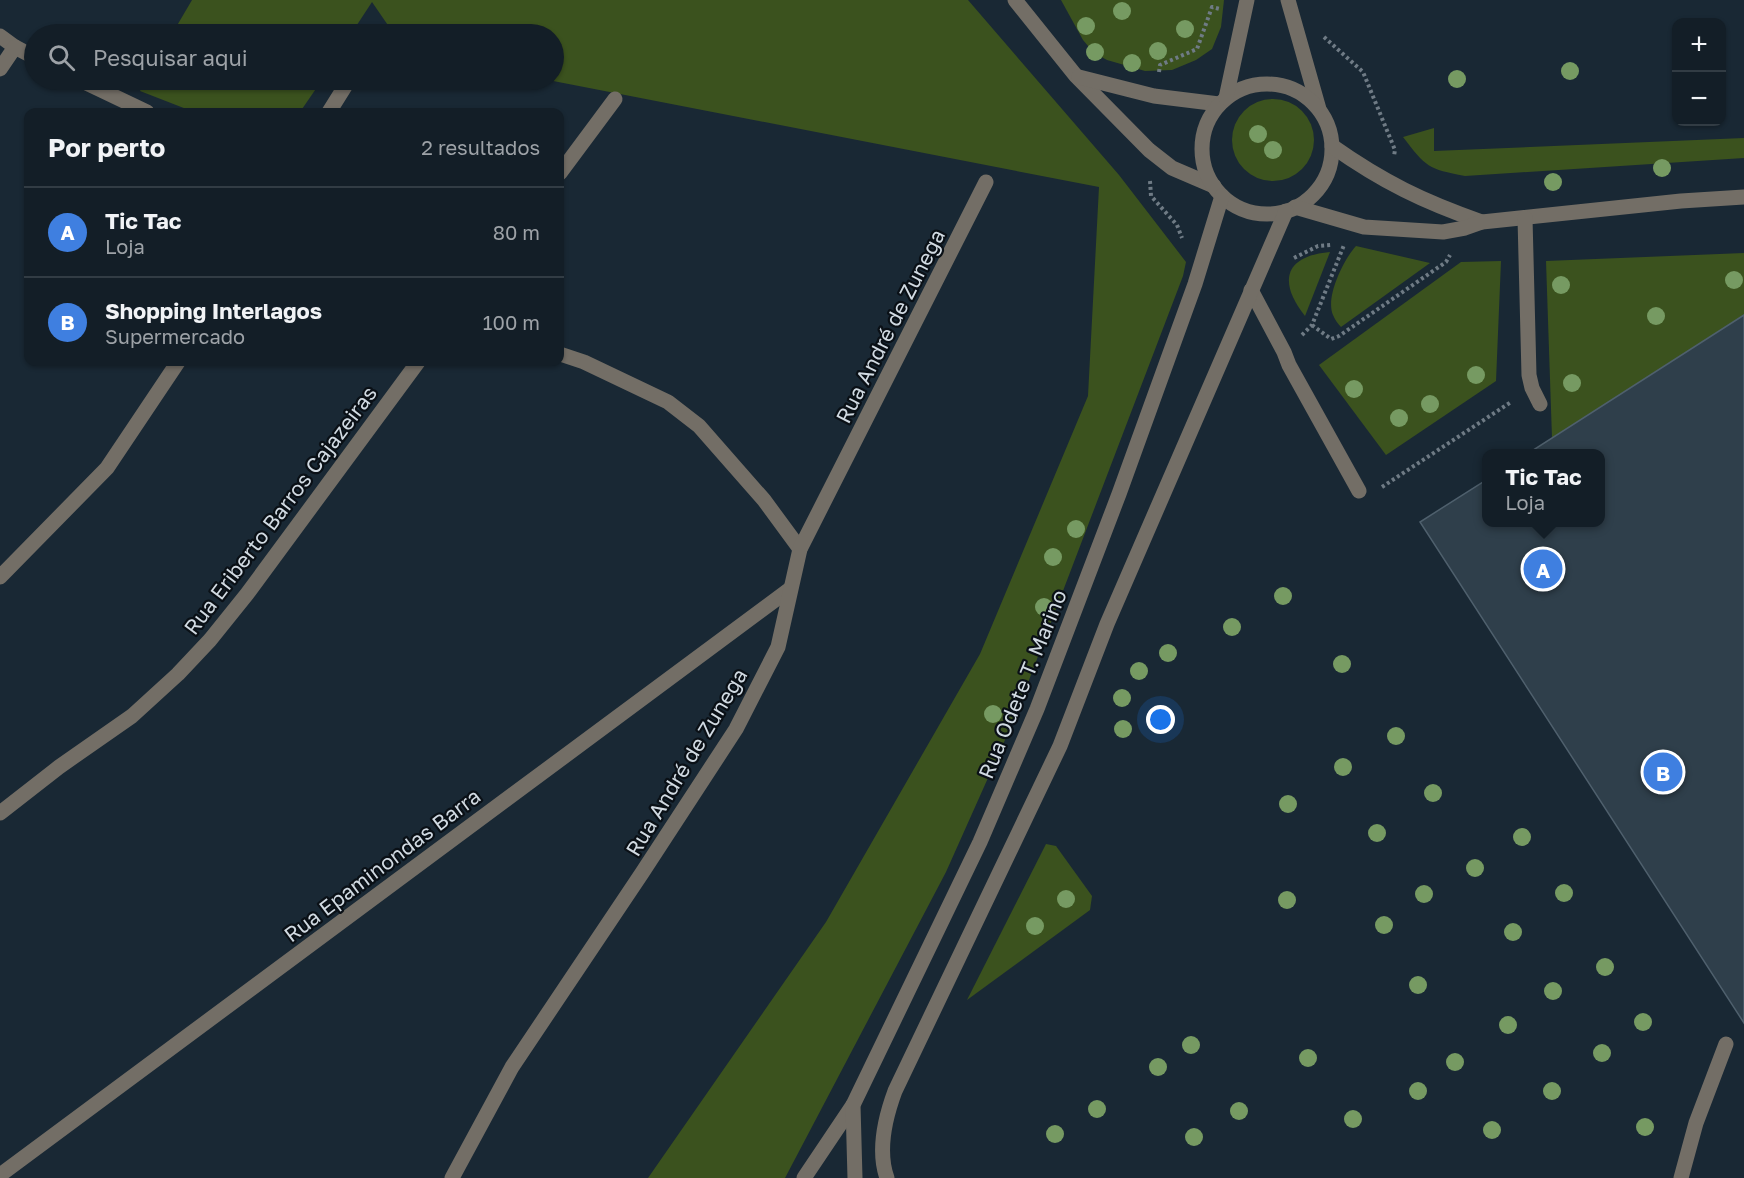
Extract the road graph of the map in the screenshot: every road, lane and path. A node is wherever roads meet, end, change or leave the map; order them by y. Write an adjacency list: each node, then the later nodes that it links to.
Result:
1 (1015, 0): 9 (street)
2 (1288, 0): 4 (street)
3 (1246, 7): 12 (path); 14 (street)
4 (1294, 26): 17 (street); 22 (path)
5 (0, 36): 6 (street)
6 (15, 47): 7 (street); 8 (street)
7 (24, 52)
8 (0, 69)
9 (1076, 76): 12 (street); 19 (street)
10 (101, 90): 15 (street)
11 (343, 90): 16 (street)
12 (1154, 96): 14 (street)
13 (615, 99): 20 (street)
14 (1223, 101): 17 (street); 23 (street)
15 (139, 108)
16 (332, 108)
17 (1319, 109): 18 (street)
18 (1332, 146): 22 (street); 25 (street)
19 (1149, 150): 23 (street); 31 (path)
20 (564, 168)
21 (986, 182): 41 (street, Rua André de Zunega)
22 (1389, 183): 27 (street)
23 (1218, 191): 25 (street); 31 (street, Rua Odete T. Marino)
24 (1744, 197): 26 (street)
25 (1290, 209): 28 (street); 32 (street)
26 (1525, 218): 27 (street); 38 (street)
27 (1482, 222): 29 (street)
28 (1355, 225): 29 (street); 30 (path)
29 (1465, 228): 33 (path)
30 (1344, 245): 32 (path); 33 (path)
31 (1204, 256): 46 (street, Rua Odete T. Marino)
32 (1254, 283): 34 (street); 51 (street)
33 (1312, 325): 34 (path)
34 (1284, 352): 40 (street)
35 (564, 355): 41 (street)
36 (175, 366): 42 (street)
37 (415, 366): 44 (street, Rua Eriberto Barros Cajazeiras)
38 (1532, 388): 39 (street); 40 (path)
39 (1540, 404)
40 (1367, 492)
41 (800, 549): 43 (street, Rua André de Zunega)
42 (0, 577)
43 (790, 589): 47 (street, Rua Epaminondas Barra); 48 (street, Rua André de Zunega)
44 (0, 813)
45 (1726, 1044): 52 (street)
46 (853, 1104): 49 (street); 50 (street, Rua Odete T. Marino)
47 (0, 1175)
48 (452, 1178)
49 (804, 1178)
50 (855, 1178)
51 (887, 1178)
52 (1681, 1178)

